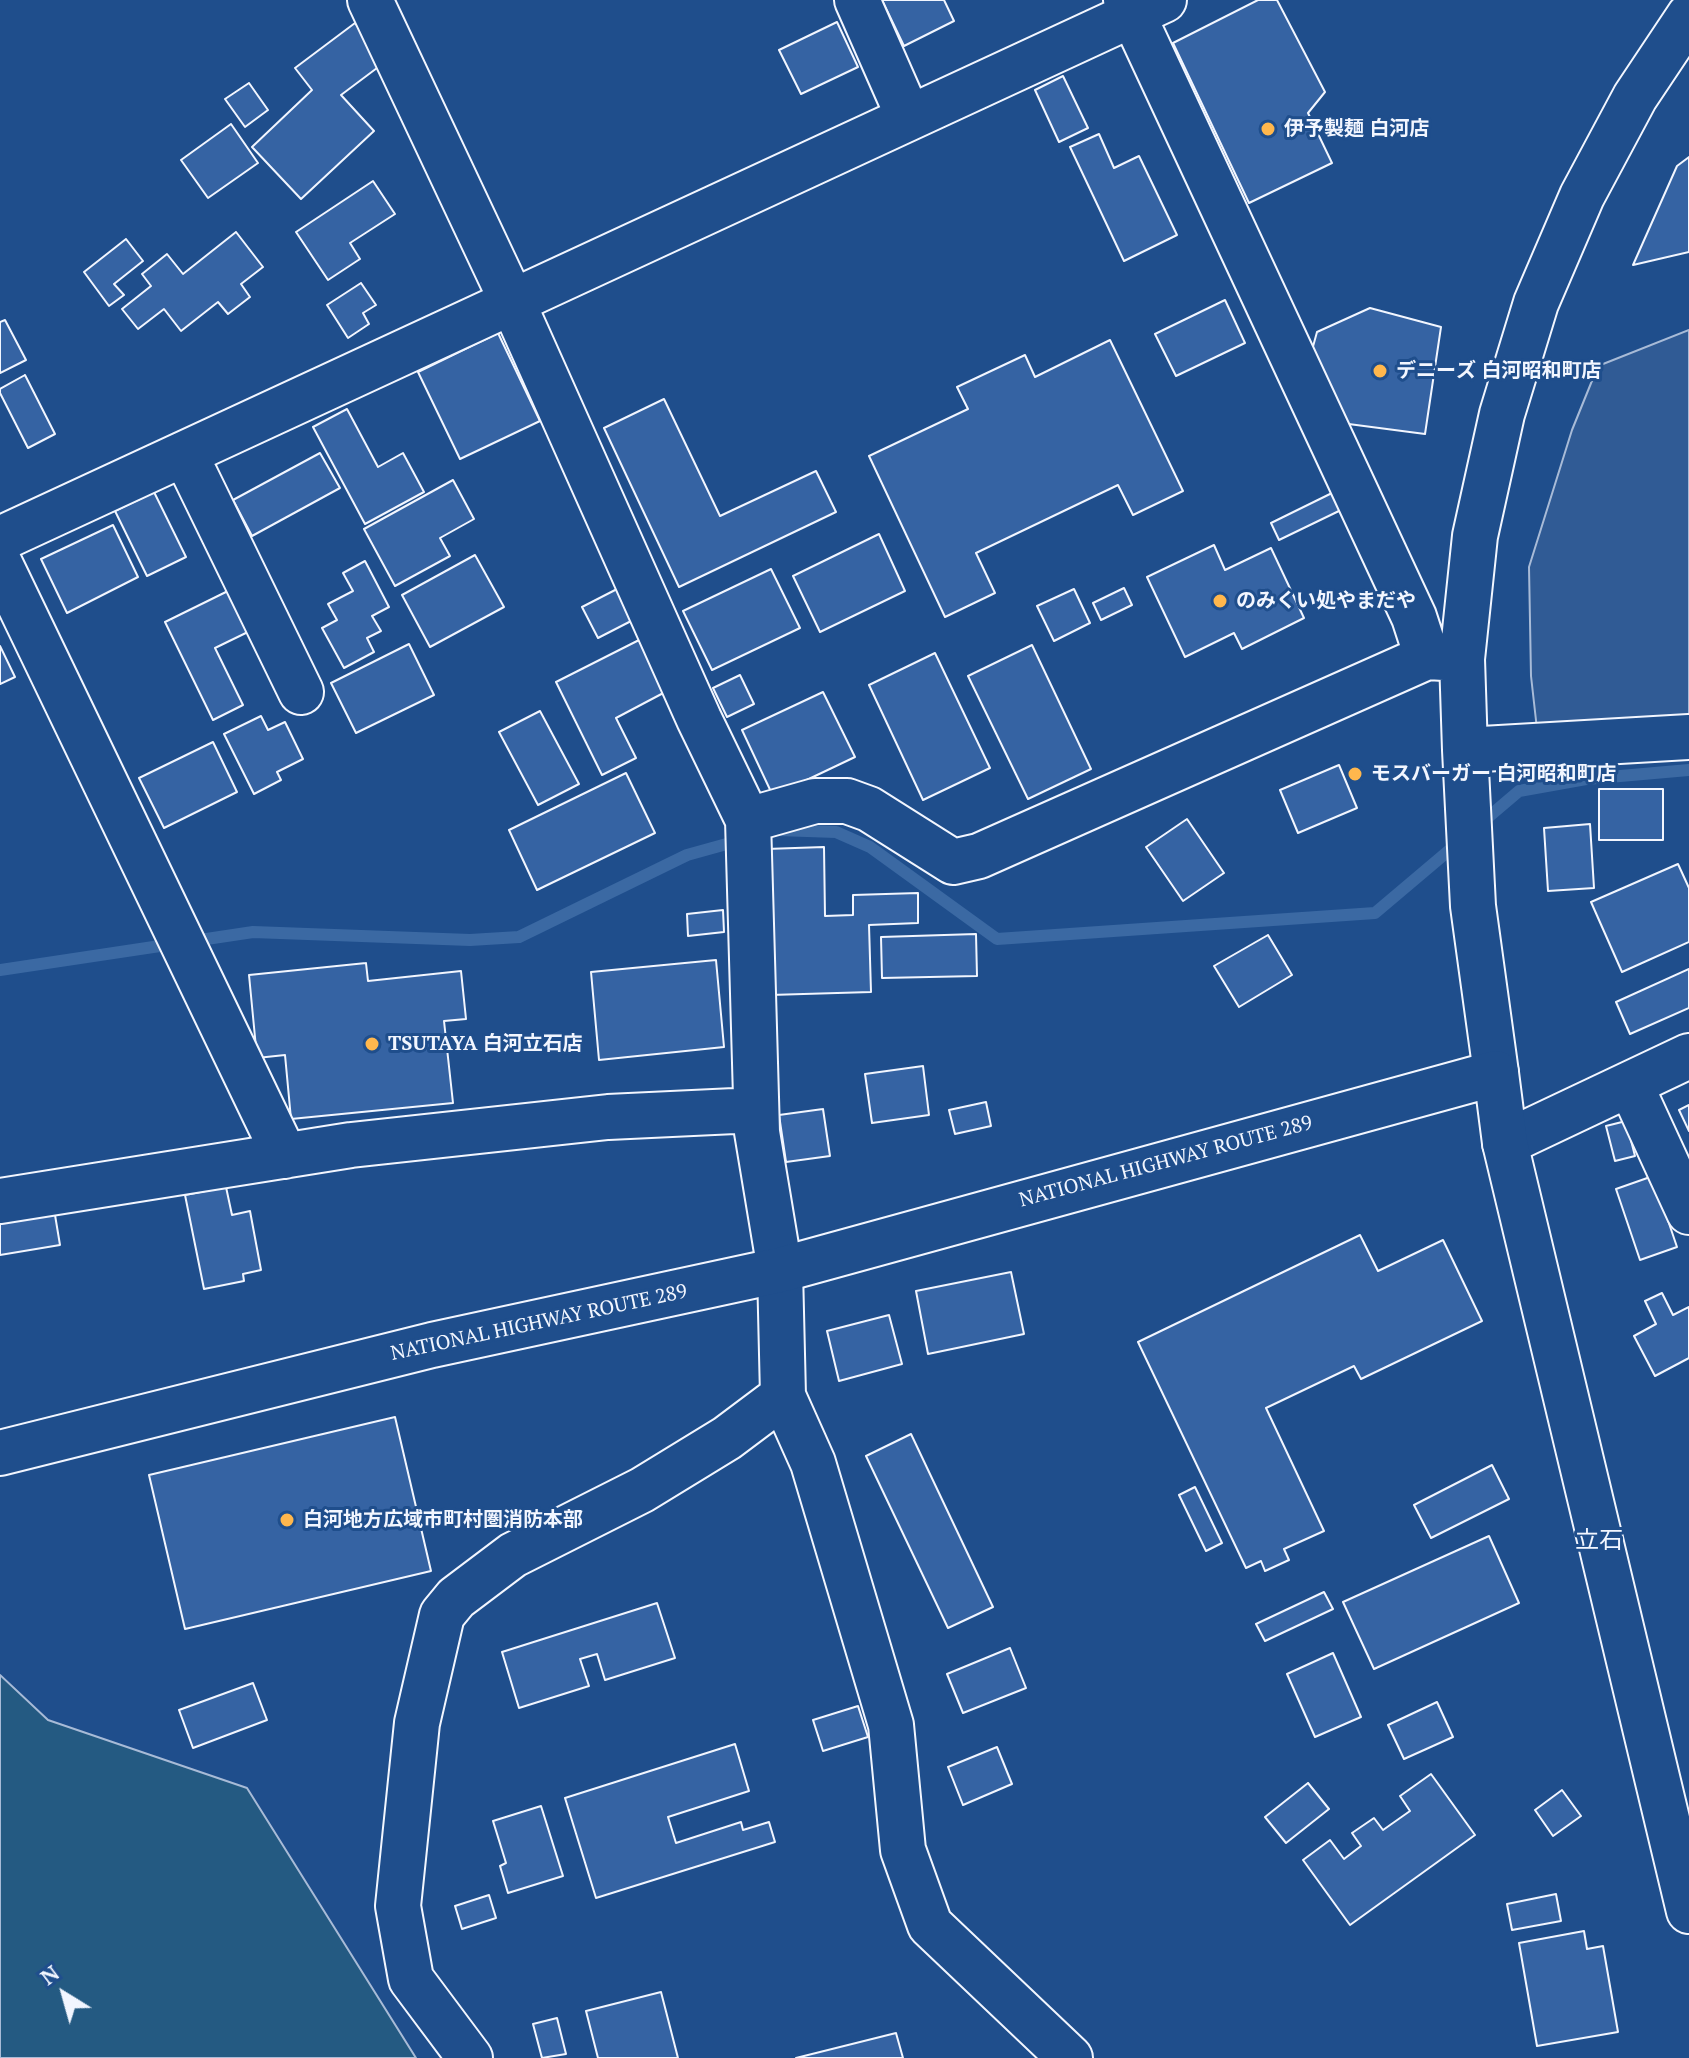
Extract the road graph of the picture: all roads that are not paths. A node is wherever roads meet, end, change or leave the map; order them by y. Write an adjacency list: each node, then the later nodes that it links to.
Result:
1 (370, 0): 6 (main road)
2 (857, 0): 5 (main road)
3 (1141, 5): 5 (main road); 10 (main road)
4 (1689, 16): 10 (main road)
5 (909, 118): 6 (main road)
6 (512, 301): 7 (main road); 14 (main road)
7 (185, 454): 8 (main road); 11 (main road)
8 (0, 539)
9 (0, 564): 20 (main road)
10 (1445, 658): 13 (main road); 14 (main road)
11 (301, 692)
12 (1689, 737): 13 (main road)
13 (1465, 750): 16 (main road)
14 (748, 820): 18 (main road)
15 (1689, 1056): 17 (main road)
16 (1496, 1073): 19 (main road); 23 (main road, NATIONAL HIGHWAY ROUTE 289)
17 (1630, 1084): 19 (main road); 22 (main road)
18 (756, 1110): 20 (main road); 23 (main road)
19 (1505, 1143): 26 (main road)
20 (285, 1156): 21 (main road)
21 (0, 1201)
22 (1689, 1212)
23 (780, 1270): 24 (main road); 25 (main road, NATIONAL HIGHWAY ROUTE 289)
24 (783, 1396): 28 (main road); 29 (main road)
25 (0, 1453)
26 (1677, 1804): 27 (main road)
27 (1689, 1911)
28 (470, 2058)
29 (1070, 2058)

